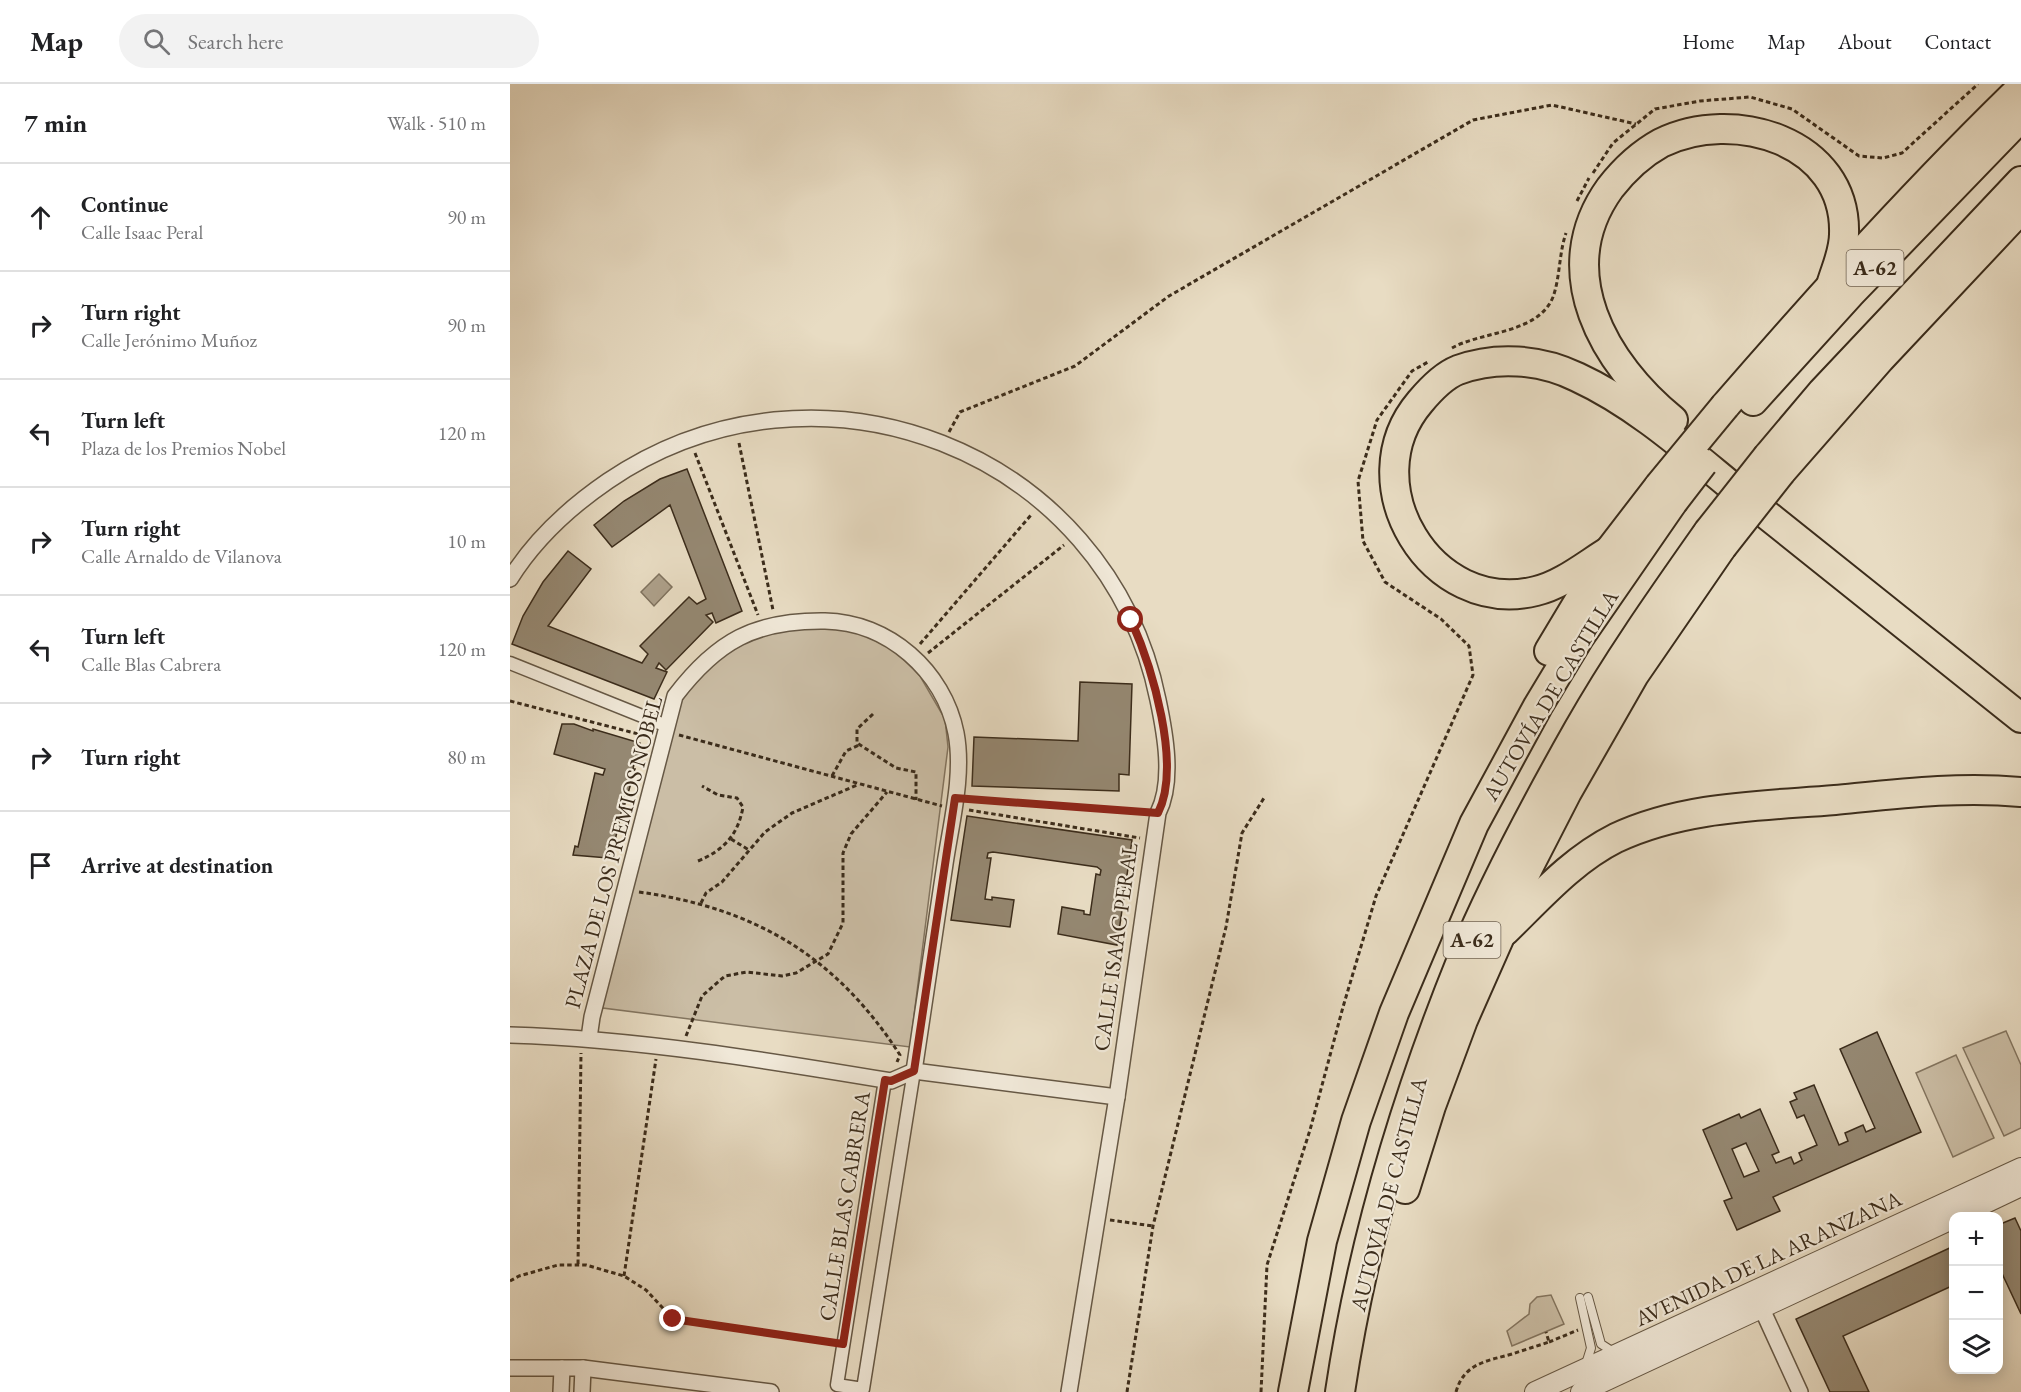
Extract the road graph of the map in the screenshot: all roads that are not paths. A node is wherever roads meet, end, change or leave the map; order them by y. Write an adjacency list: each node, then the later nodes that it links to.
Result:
1 (2021, 88): 5 (highway)
2 (2021, 117): 6 (highway, AUTOVÍA DE CASTILLA / A-62)
3 (2021, 181): 7 (highway, AUTOVÍA DE CASTILLA / A-62)
4 (2021, 209): 7 (highway)
5 (1832, 282): 6 (highway); 13 (highway)
6 (1729, 414): 8 (highway, AUTOVÍA DE CASTILLA / A-62, bridge)
7 (1774, 464): 9 (highway, AUTOVÍA DE CASTILLA / A-62, bridge)
8 (1666, 494): 10 (highway); 18 (highway, AUTOVÍA DE CASTILLA / A-62)
9 (1715, 539): 17 (highway); 39 (highway, AUTOVÍA DE CASTILLA / A-62)
10 (1609, 551): 14 (highway); 18 (highway)
11 (510, 579): 23 (street, CALLE ISAAC PERAL)
12 (510, 663): 15 (street)
13 (2021, 693)
14 (2021, 718)
15 (665, 733): 20 (street, PLAZA DE LOS PREMIOS NOBEL); 21 (street, PLAZA DE LOS PREMIOS NOBEL)
16 (2021, 792): 17 (highway)
17 (1501, 934): 40 (highway)
18 (1394, 1013): 38 (highway, AUTOVÍA DE CASTILLA / A-62)
19 (510, 1035): 20 (street)
20 (585, 1038): 22 (street)
21 (914, 1071): 22 (street); 22 (street, CALLE BLAS CABRERA); 23 (street)
22 (888, 1080)
23 (1117, 1097): 37 (street, CALLE ISAAC PERAL)
24 (2021, 1168): 29 (street, AVENIDA DE LA ARANZANA)
25 (2021, 1186): 26 (street)
26 (1966, 1212)
27 (1949, 1220): 28 (street, AVENIDA DE LA ARANZANA)
28 (1762, 1309): 42 (street, AVENIDA DE LA ARANZANA); 43 (street)
29 (1616, 1354): 33 (street, AVENIDA DE LA ARANZANA); 33 (lane)
30 (510, 1368): 31 (street)
31 (562, 1368): 32 (street); 34 (street)
32 (583, 1368): 35 (street); 36 (street)
33 (1585, 1369): 41 (street, AVENIDA DE LA ARANZANA)
34 (561, 1392)
35 (582, 1392)
36 (771, 1392)
37 (1068, 1392)
38 (1293, 1392)
39 (1340, 1392)
40 (1356, 1392)
41 (1535, 1392)
42 (1581, 1392)
43 (1800, 1392)

